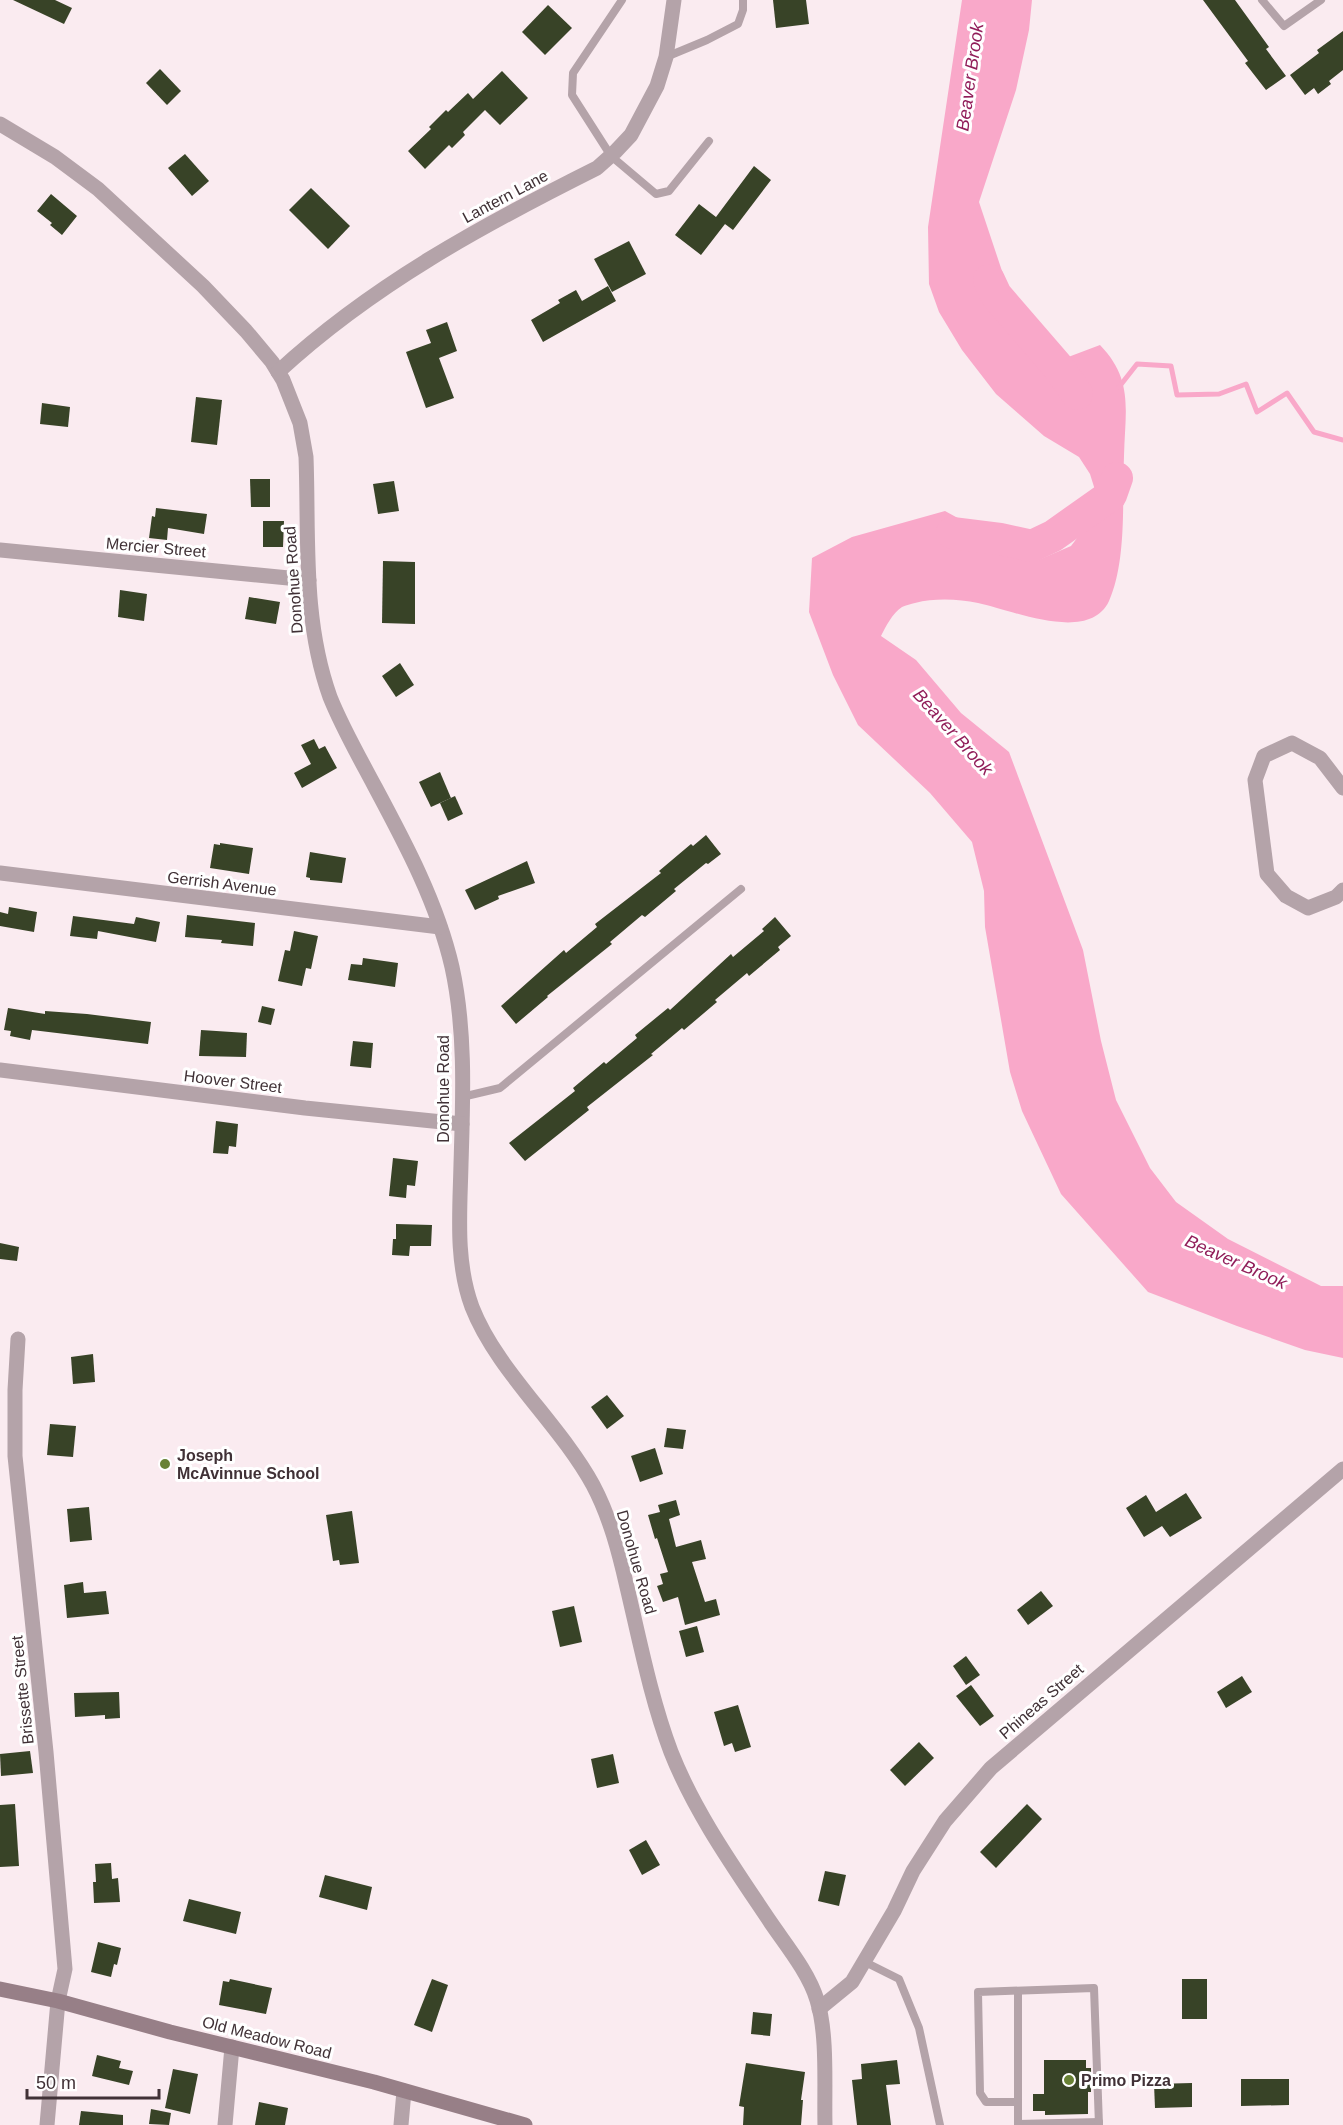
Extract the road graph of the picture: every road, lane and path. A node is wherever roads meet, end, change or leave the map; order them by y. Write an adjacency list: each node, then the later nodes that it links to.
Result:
1 (622, 0): 9 (lane)
2 (674, 0): 6 (street, Lantern Lane)
3 (742, 0): 6 (lane)
4 (1262, 0): 5 (lane)
5 (1321, 0)
6 (666, 57): 9 (street, Lantern Lane)
7 (0, 124): 10 (street, Donohue Road)
8 (710, 141): 9 (lane)
9 (611, 156): 10 (street, Lantern Lane)
10 (278, 372): 12 (street, Donohue Road)
11 (0, 550): 12 (street, Mercier Street)
12 (309, 580): 17 (street, Donohue Road)
13 (1343, 788): 16 (street)
14 (0, 873): 17 (street, Gerrish Avenue)
15 (741, 888): 19 (lane)
16 (1343, 890)
17 (440, 927): 19 (street, Donohue Road)
18 (0, 1070): 20 (street, Hoover Street)
19 (462, 1096): 20 (street, Donohue Road)
20 (462, 1124): 27 (street, Donohue Road)
21 (18, 1339): 26 (street, Brissette Street)
22 (1343, 1469): 23 (street, Phineas Street)
23 (865, 1962): 27 (street, Phineas Street); 38 (lane)
24 (0, 1989): 26 (street, Old Meadow Road)
25 (1018, 1991): 30 (lane); 30 (lane); 32 (lane)
26 (58, 2001): 28 (street, Old Meadow Road); 33 (street, Brissette Street)
27 (819, 2009): 37 (street, Donohue Road)
28 (232, 2047): 29 (street, Old Meadow Road); 34 (street)
29 (404, 2091): 35 (street); 36 (street, Old Meadow Road)
30 (1018, 2102): 31 (lane)
31 (1018, 2124): 32 (lane)
32 (1099, 2124)
33 (47, 2125)
34 (225, 2125)
35 (401, 2125)
36 (525, 2125)
37 (825, 2125)
38 (940, 2125)

